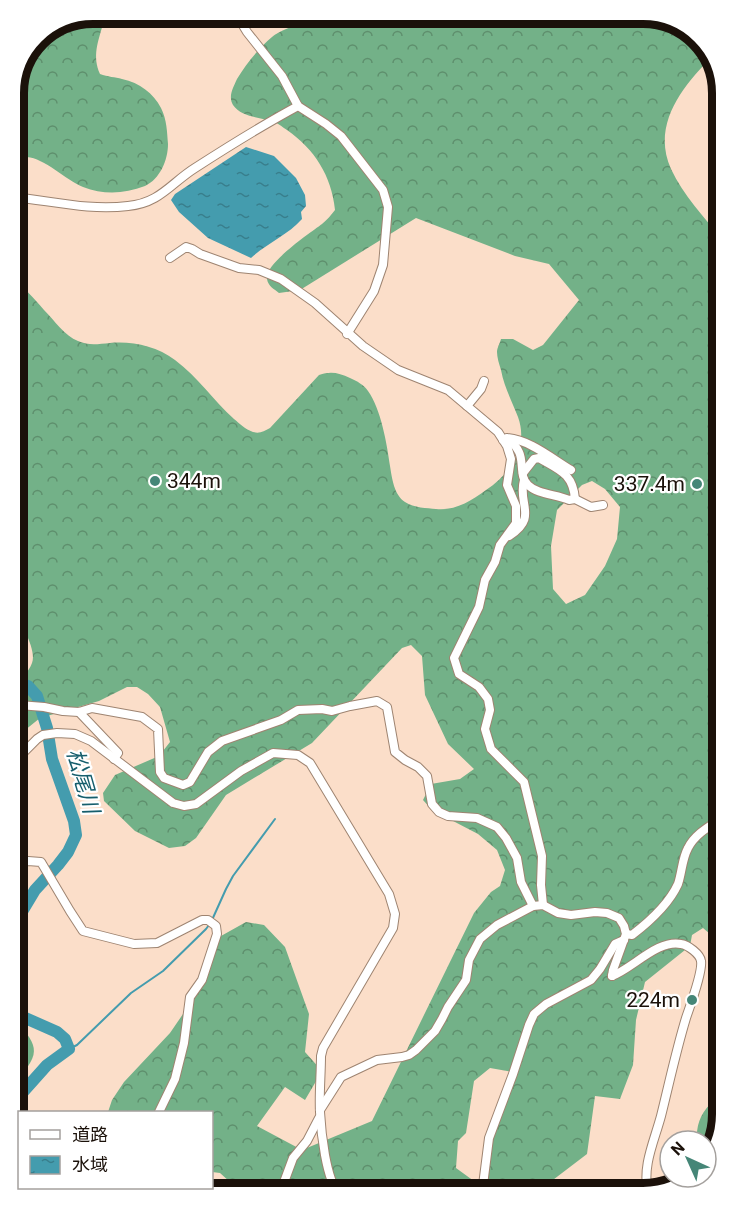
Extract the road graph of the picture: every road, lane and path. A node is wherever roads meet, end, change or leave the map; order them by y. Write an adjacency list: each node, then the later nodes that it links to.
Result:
1 (242, 24): 2 (street)
2 (298, 106): 3 (street); 5 (street)
3 (24, 198)
4 (170, 258): 5 (street)
5 (347, 334): 7 (street)
6 (484, 381): 7 (street)
7 (467, 406): 8 (street)
8 (503, 440): 9 (street); 10 (street); 13 (street)
9 (571, 470)
10 (524, 476): 11 (street); 11 (street); 13 (street)
11 (575, 499): 12 (street)
12 (603, 505)
13 (505, 538): 20 (street)
14 (24, 705): 15 (street)
15 (79, 712): 17 (street); 21 (street)
16 (24, 752): 17 (street)
17 (114, 759): 24 (street)
18 (712, 825): 22 (street)
19 (24, 862): 23 (street)
20 (543, 905): 21 (street); 22 (street)
21 (533, 906): 24 (street)
22 (625, 937): 27 (street); 28 (street)
23 (160, 1111)
24 (320, 1114): 25 (street); 26 (street)
25 (284, 1183)
26 (332, 1183)
27 (483, 1183)
28 (647, 1183)

